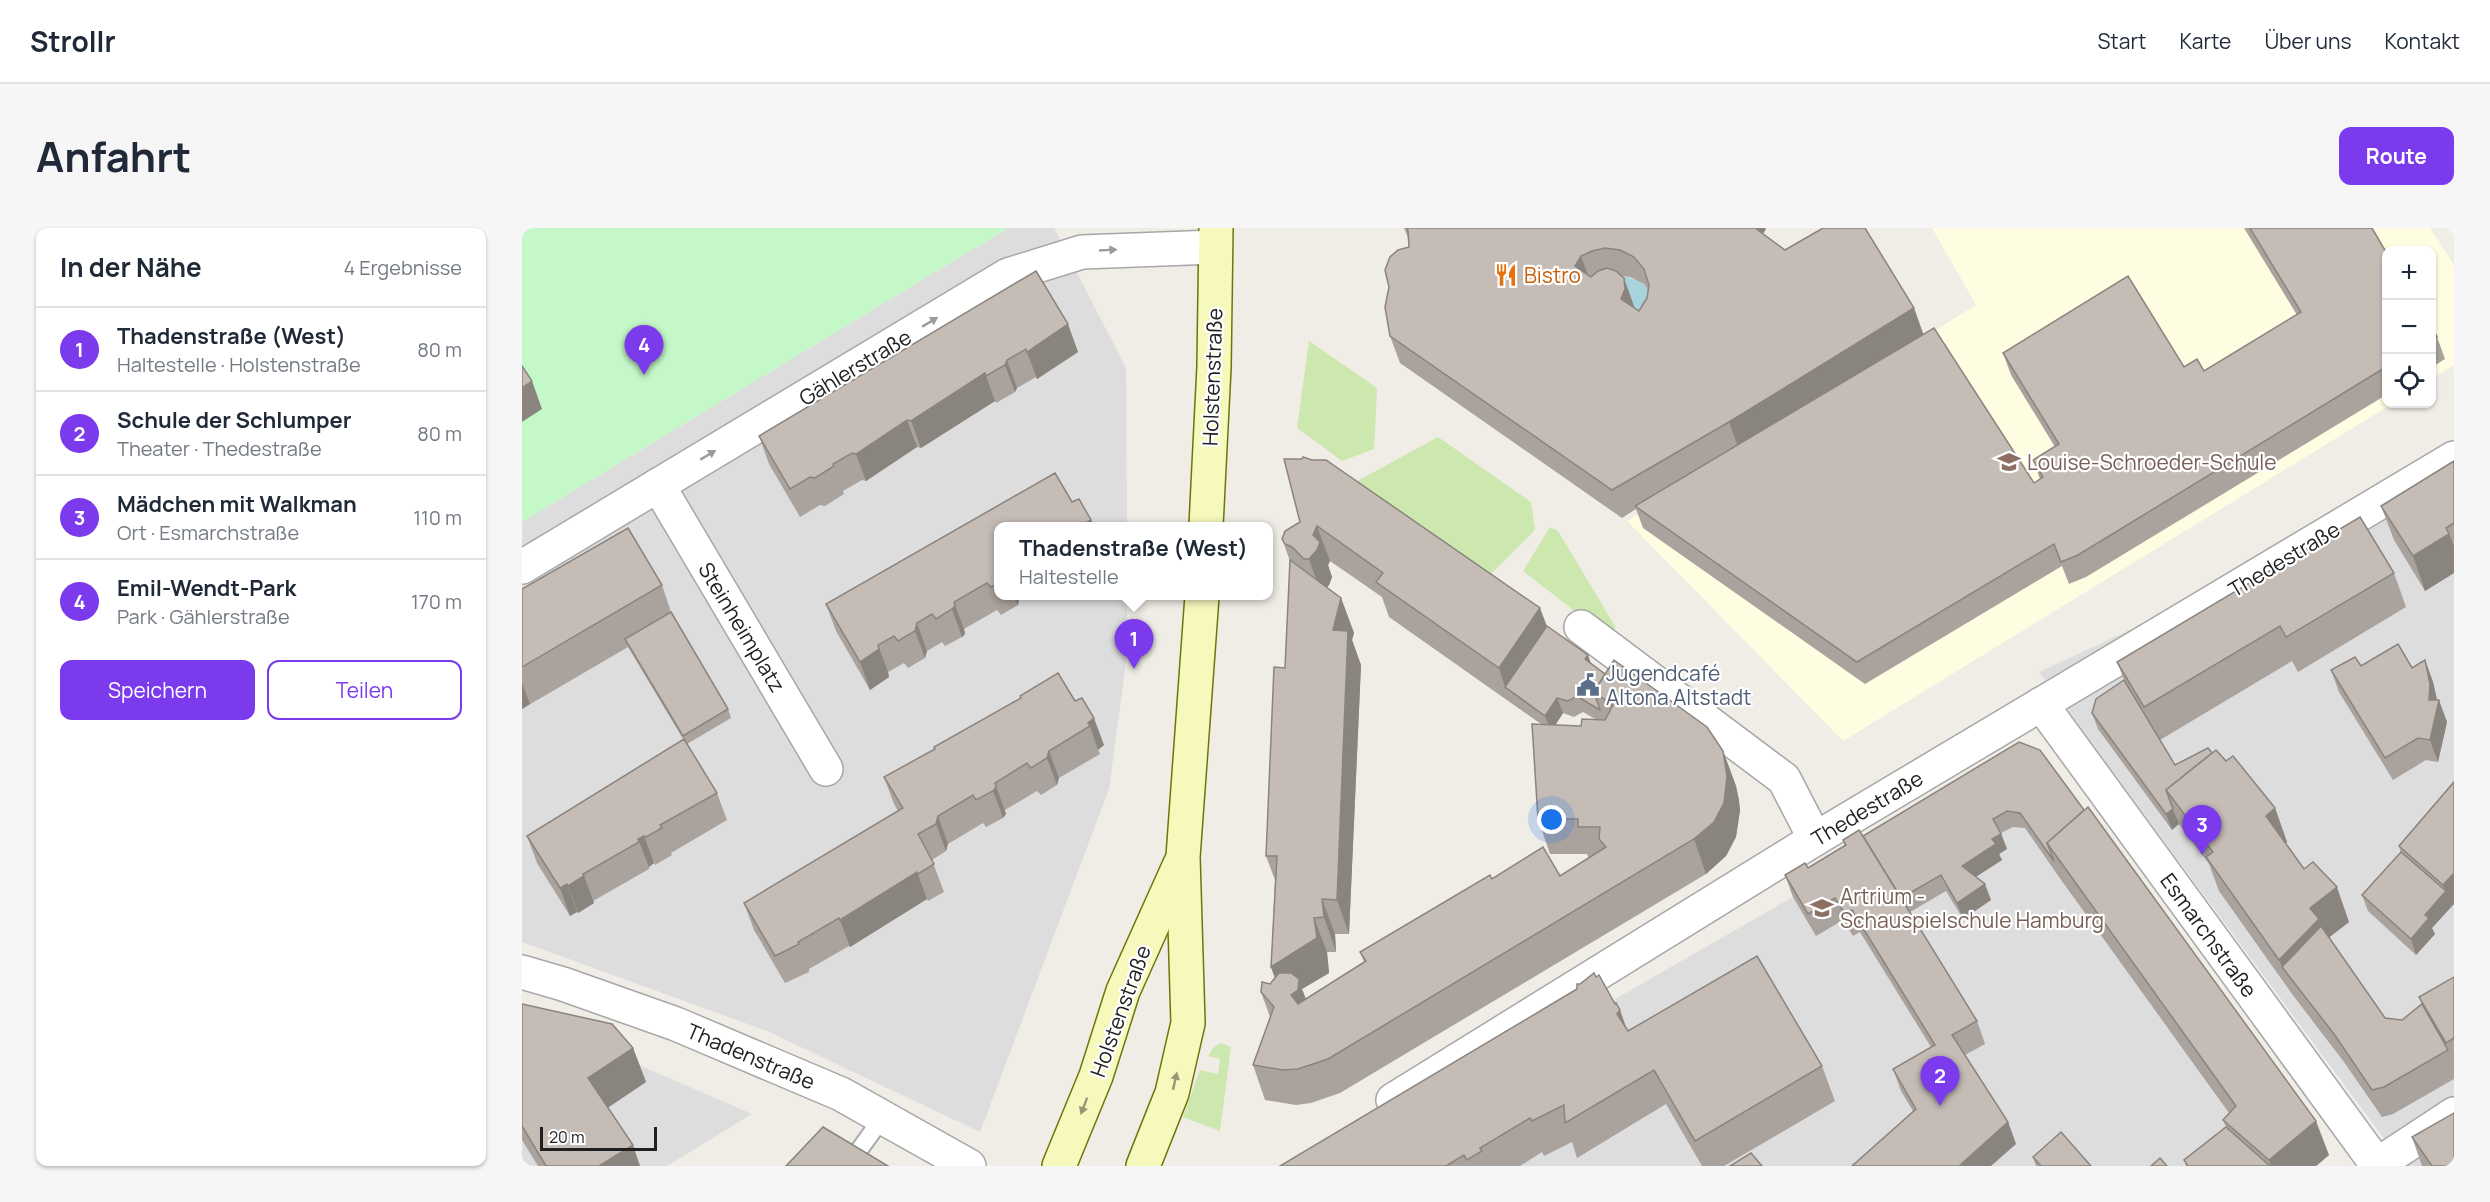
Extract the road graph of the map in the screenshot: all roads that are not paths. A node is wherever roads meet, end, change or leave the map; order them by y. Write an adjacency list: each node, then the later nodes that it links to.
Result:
1 (1215, 238): 3 (street, Gählerstraße, one-way to 1); 4 (main road, Holstenstraße)
2 (2454, 458): 8 (street, Thedestraße)
3 (658, 485): 5 (street, Gählerstraße); 9 (street, Steinheimplatz)
4 (1206, 522)
5 (522, 567)
6 (1202, 600): 11 (main road, Holstenstraße)
7 (1581, 627): 10 (street)
8 (2041, 704): 10 (street, Thedestraße); 20 (street, Esmarchstraße)
9 (826, 769)
10 (1815, 839): 14 (street, Thedestraße)
11 (1184, 857): 18 (main road, Holstenstraße, one-way to 18); 19 (main road, Holstenstraße, one-way to 11)
12 (522, 972): 15 (street, Thadenstraße)
13 (2454, 1114): 20 (street)
14 (1366, 1116)
15 (883, 1117): 16 (lane); 17 (street, Thadenstraße)
16 (849, 1164)
17 (969, 1166)
18 (1059, 1166)
19 (1143, 1166)
20 (2376, 1166)

